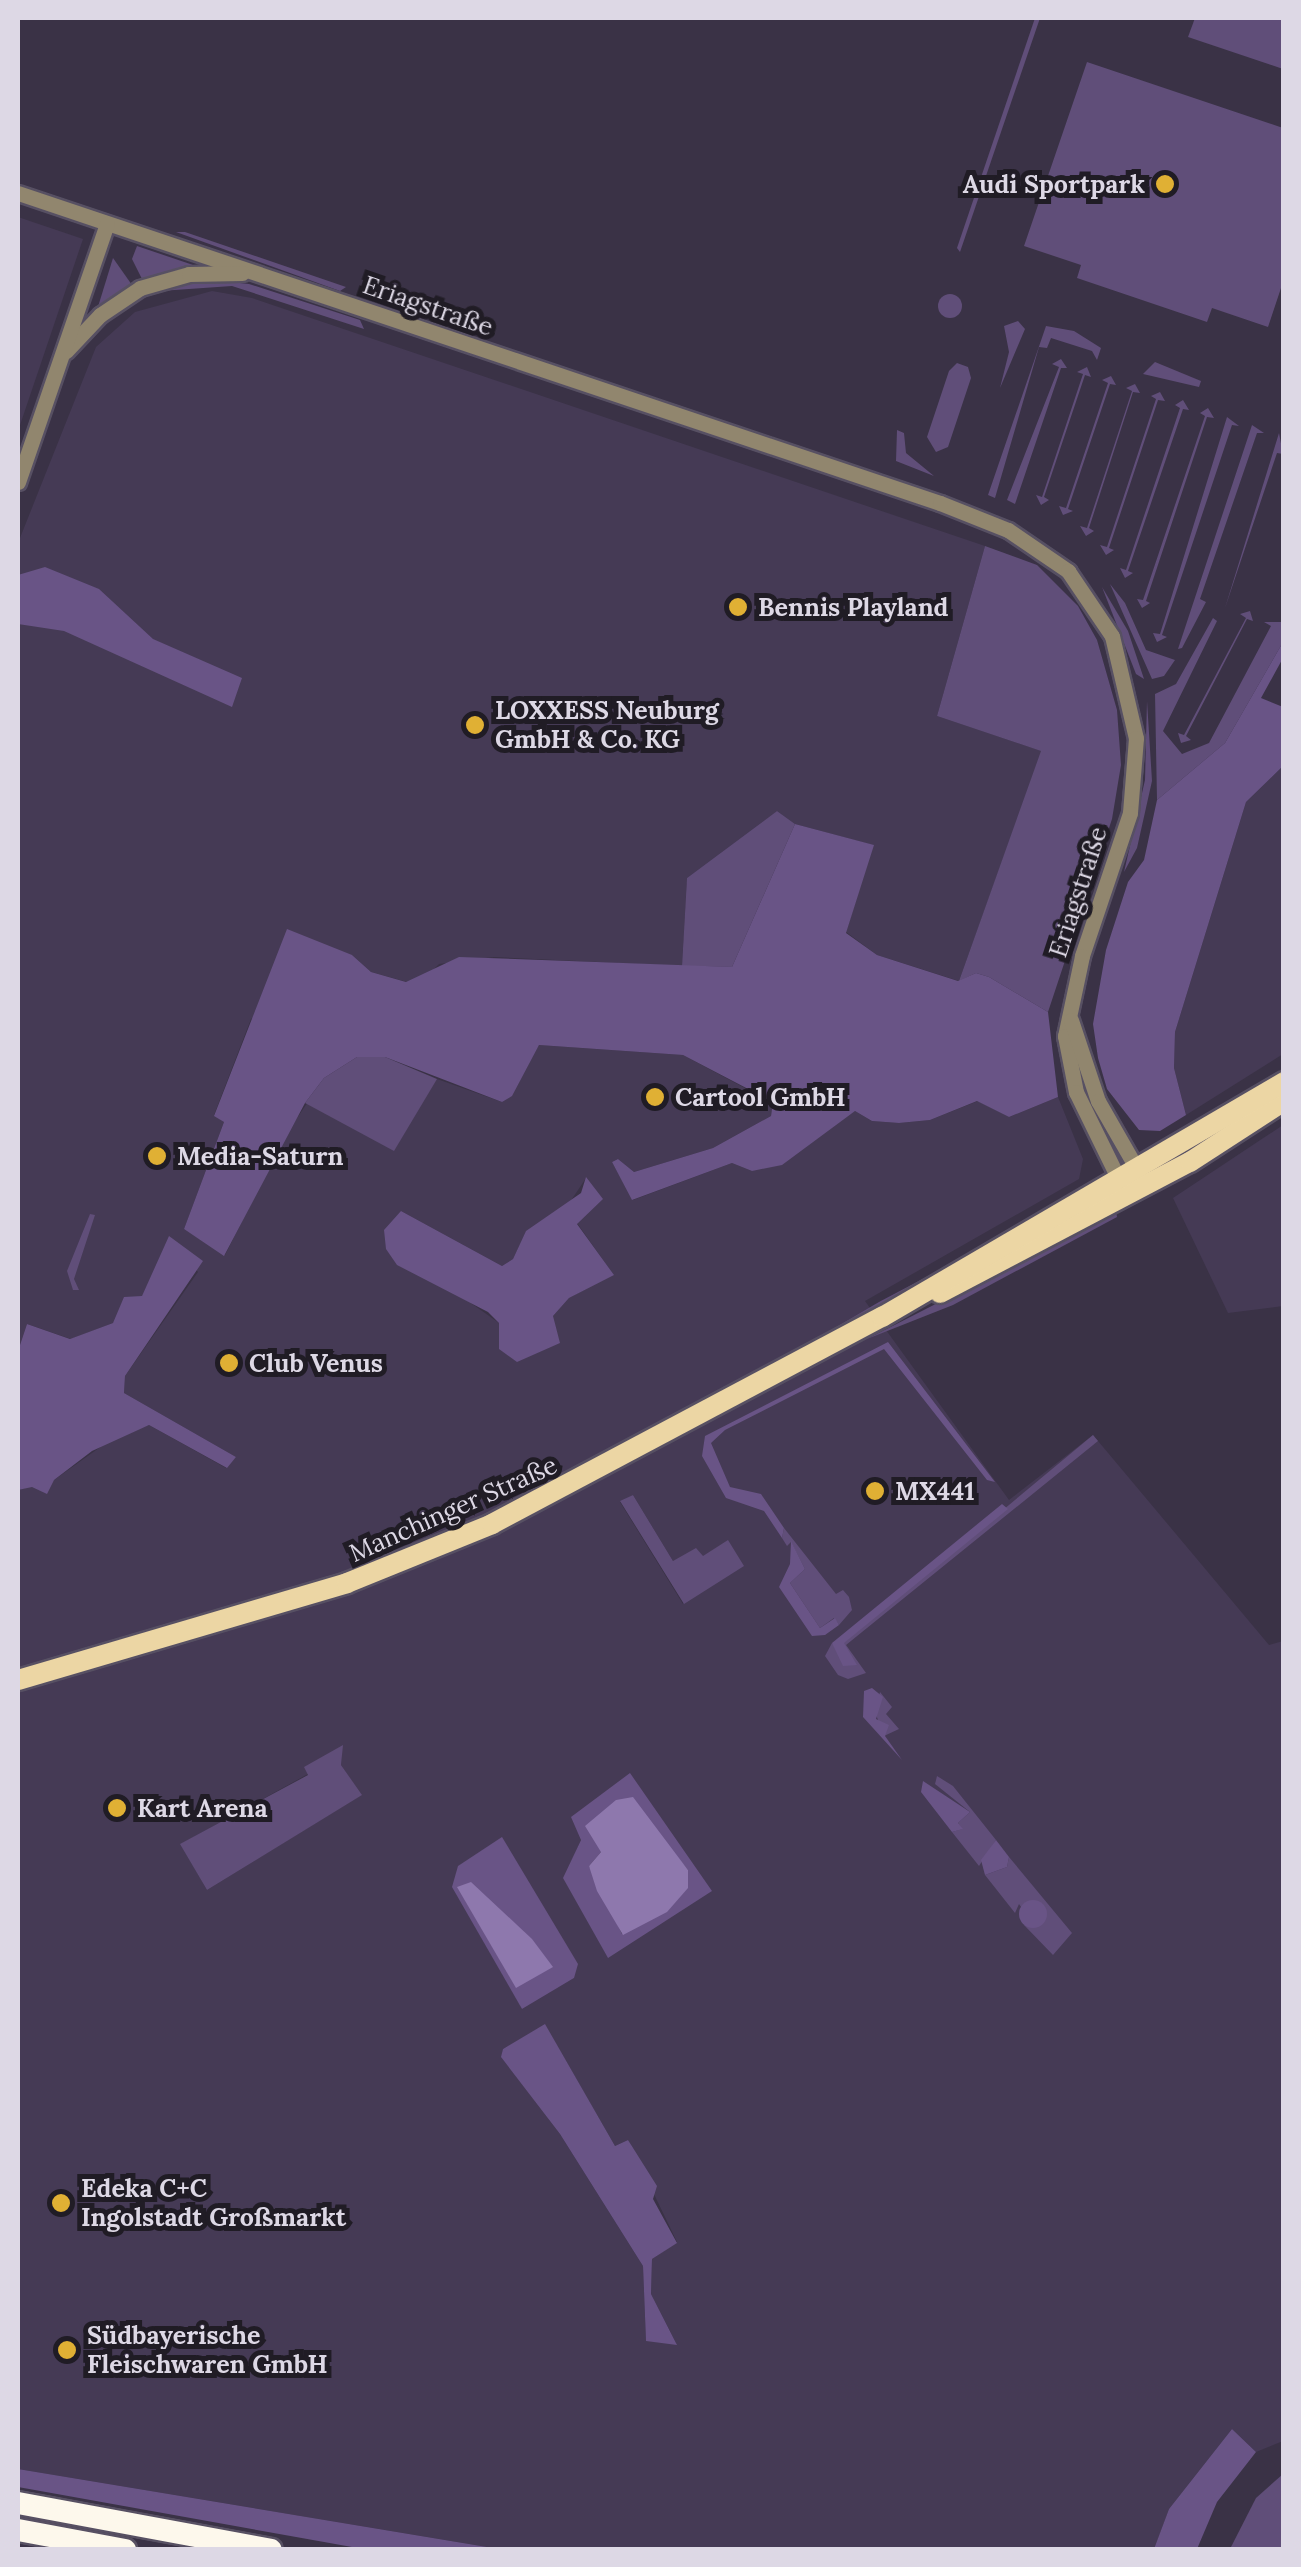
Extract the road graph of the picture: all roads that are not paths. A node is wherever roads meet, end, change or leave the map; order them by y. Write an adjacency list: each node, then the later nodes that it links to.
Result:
1 (18, 194): 2 (street, Eriagstraße)
2 (107, 224): 3 (street, Eriagstraße); 4 (street)
3 (256, 274): 4 (street); 8 (street, Eriagstraße)
4 (60, 358): 5 (street)
5 (18, 482)
6 (1284, 1082): 8 (main road, Manchinger Straße)
7 (1284, 1100): 8 (main road, Manchinger Straße)
8 (1133, 1183): 9 (main road, Manchinger Straße)
9 (18, 1680)
10 (18, 2503): 13 (highway)
11 (18, 2530): 12 (highway)
12 (125, 2550)
13 (271, 2550)

